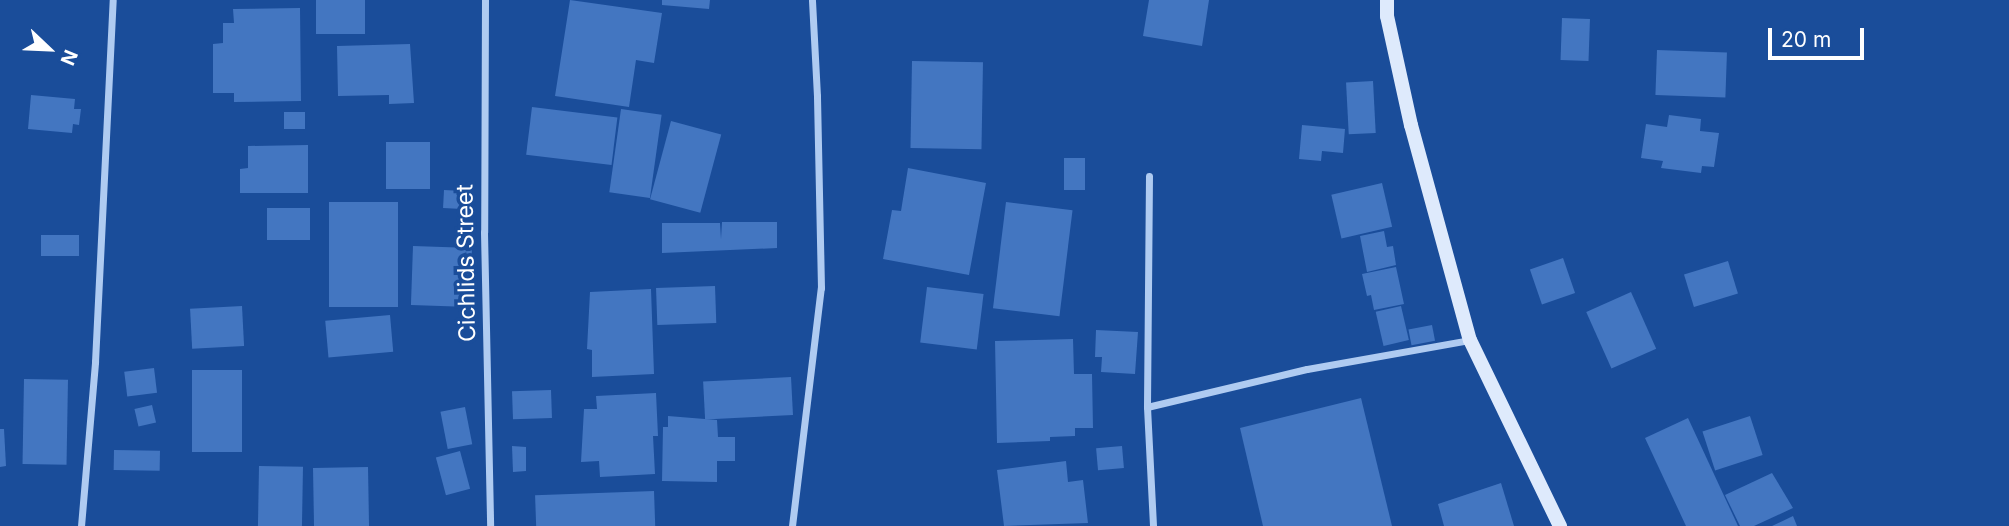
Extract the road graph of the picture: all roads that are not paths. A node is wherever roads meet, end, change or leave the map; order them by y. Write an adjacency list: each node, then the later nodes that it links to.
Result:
1 (113, 0): 8 (street)
2 (485, 0): 9 (street, Cichlids Street)
3 (812, 0): 10 (street)
4 (1388, 0): 6 (main road)
5 (1149, 176): 7 (street)
6 (1470, 340): 7 (street); 12 (main road)
7 (1146, 408): 11 (street)
8 (80, 526)
9 (490, 526)
10 (792, 526)
11 (1153, 526)
12 (1560, 526)

